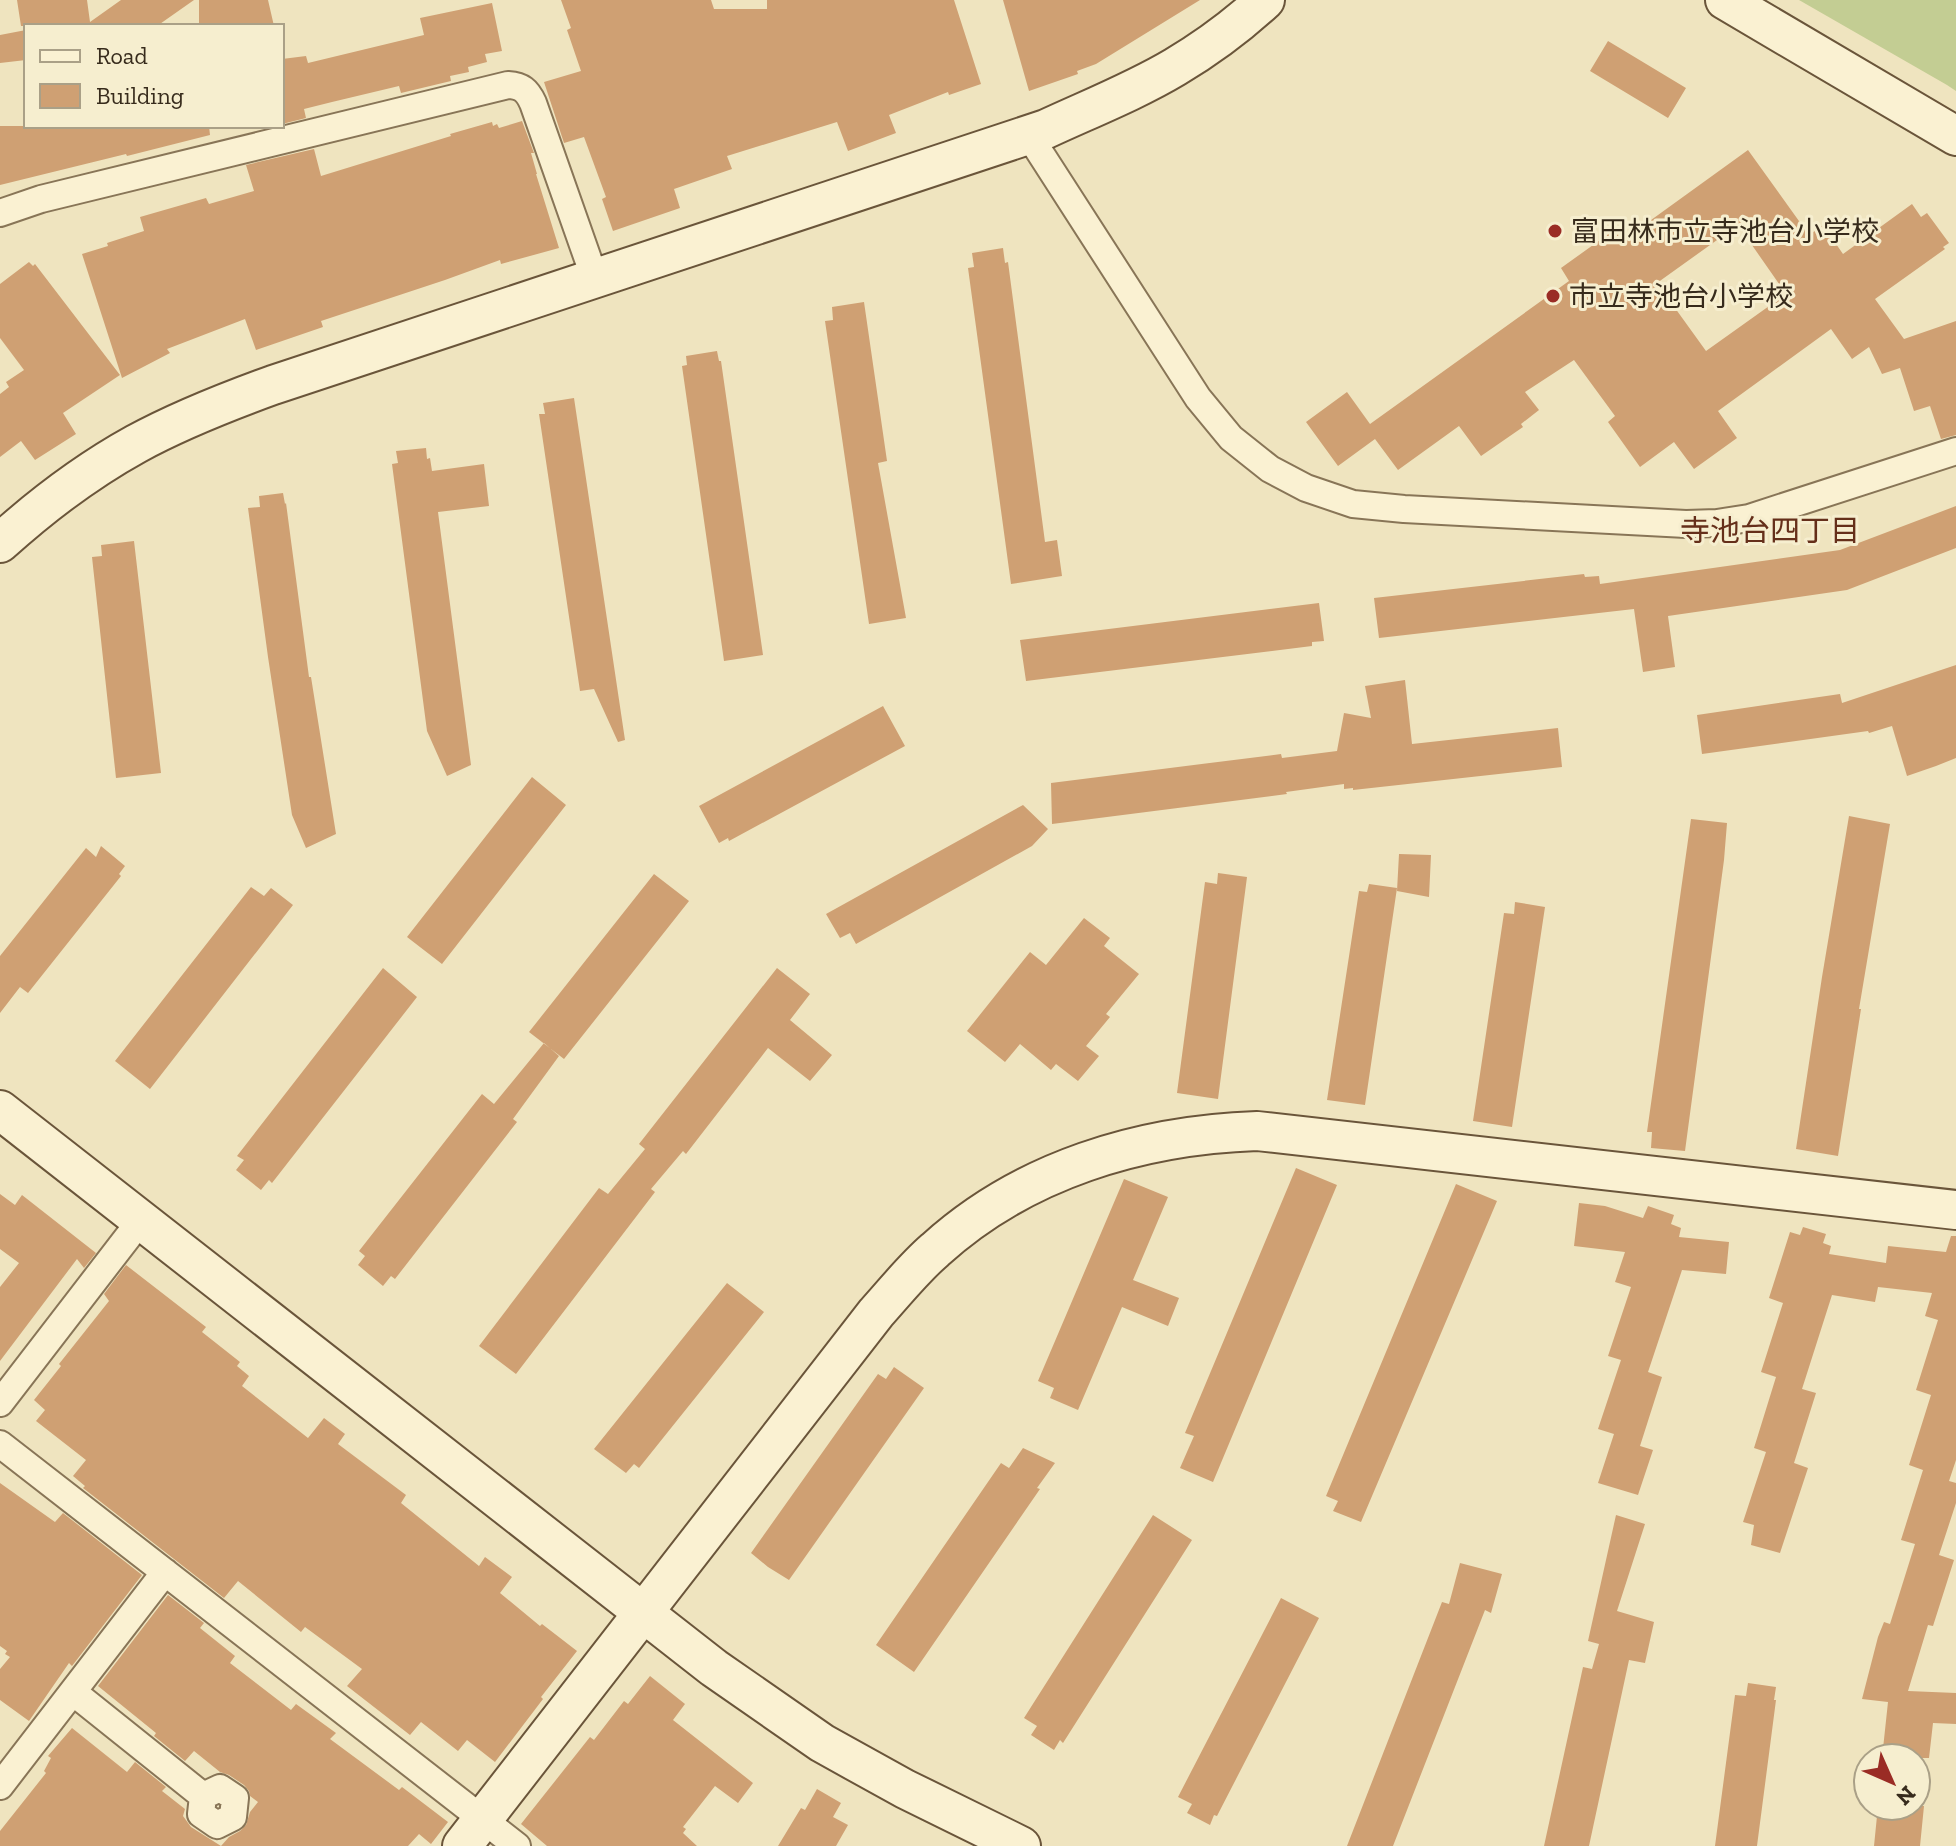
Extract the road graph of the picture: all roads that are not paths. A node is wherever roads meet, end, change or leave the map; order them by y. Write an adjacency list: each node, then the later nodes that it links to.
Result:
1 (1265, 0): 3 (street)
2 (1725, 0): 4 (street)
3 (1028, 134): 6 (street); 7 (street)
4 (1956, 136)
5 (0, 213): 6 (street)
6 (595, 279): 8 (street)
7 (1956, 451)
8 (0, 543)
9 (0, 1110): 11 (street)
10 (1956, 1210): 15 (street)
11 (141, 1220): 12 (street); 15 (street)
12 (0, 1403)
13 (0, 1444): 14 (street)
14 (165, 1572): 16 (street); 19 (street)
15 (644, 1613): 19 (street); 21 (street)
16 (73, 1692): 17 (street); 18 (street)
17 (0, 1786)
18 (203, 1796)
19 (473, 1833): 20 (street)
20 (517, 1846)
21 (1021, 1846)

